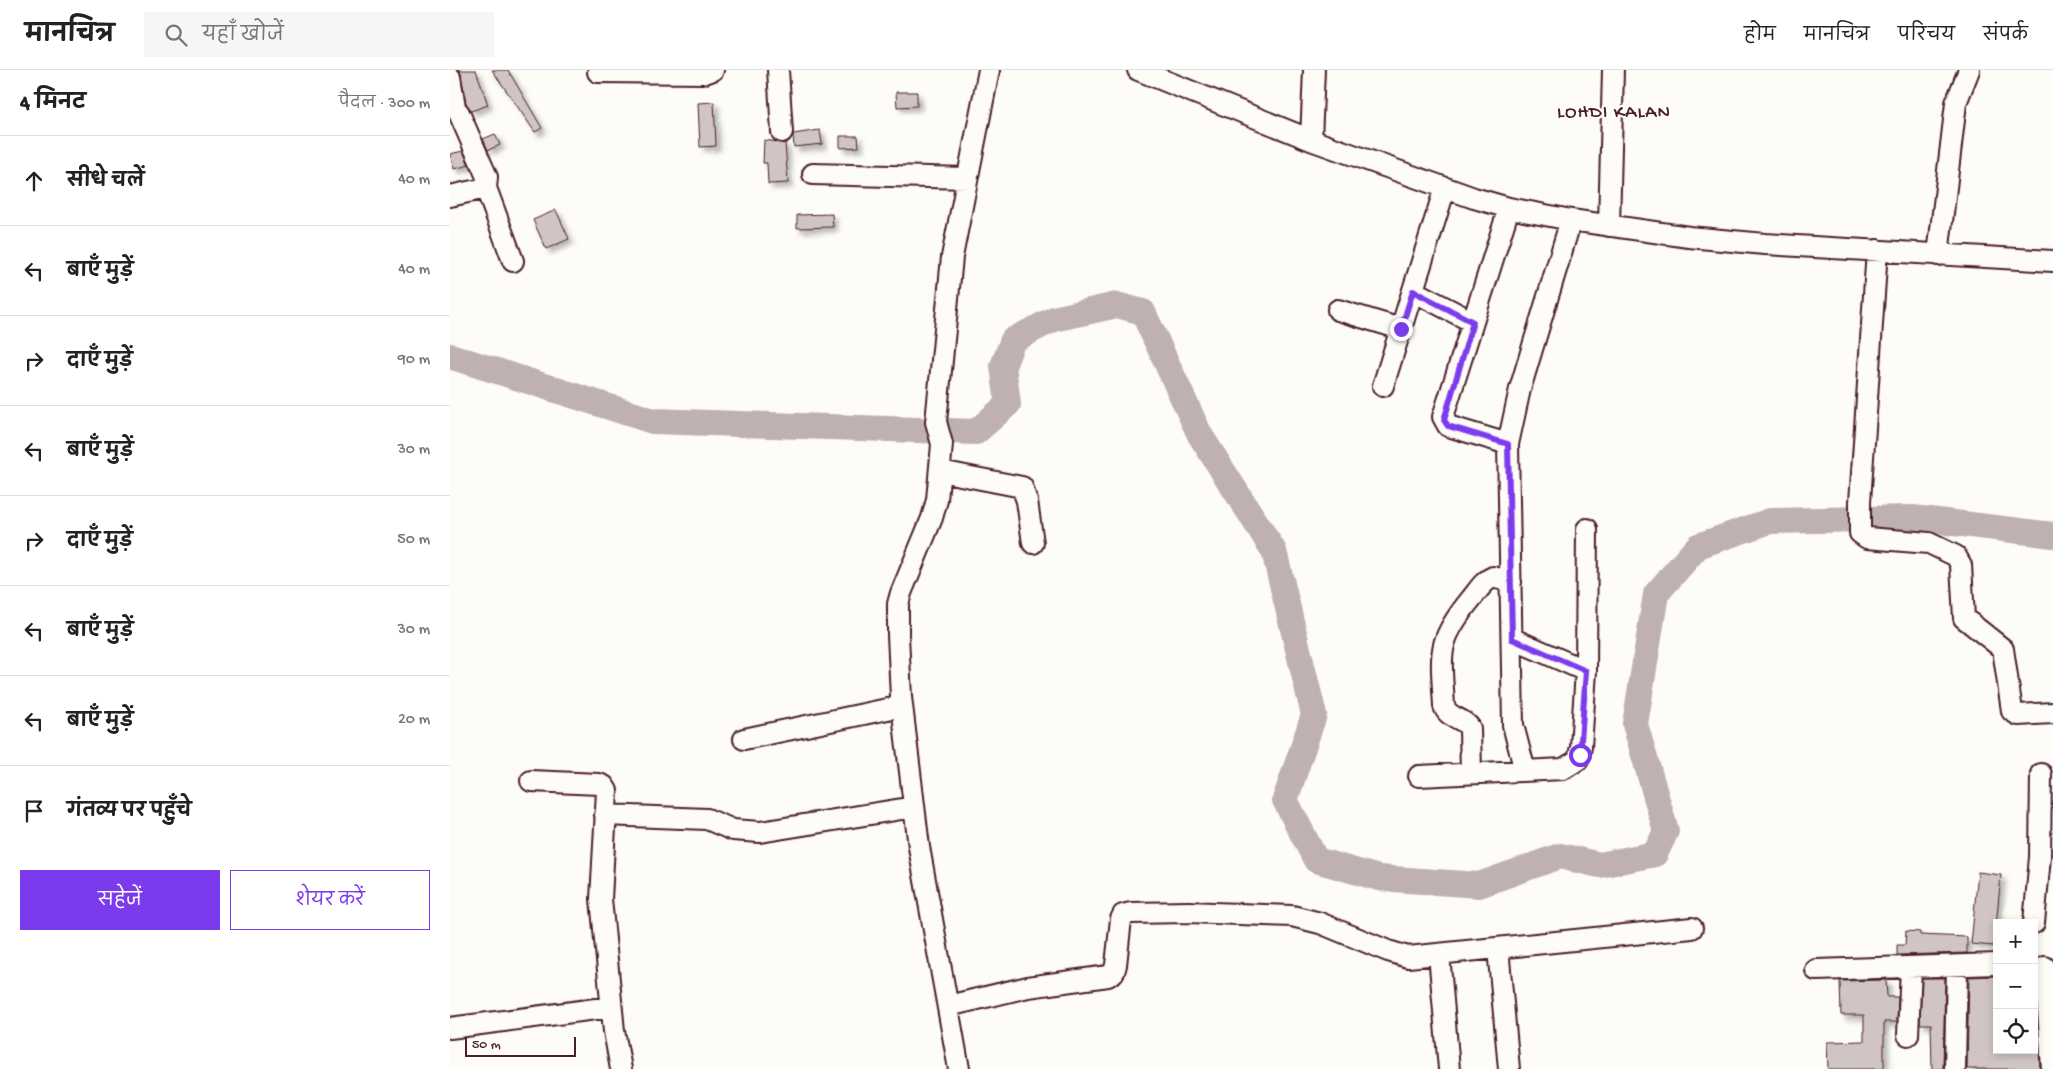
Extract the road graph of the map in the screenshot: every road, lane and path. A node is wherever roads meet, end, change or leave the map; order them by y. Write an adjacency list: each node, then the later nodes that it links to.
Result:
1 (714, 70): 8 (street)
2 (778, 70): 11 (street)
3 (989, 70): 14 (street)
4 (1138, 70): 12 (street)
5 (1314, 70): 12 (street)
6 (1612, 70): 20 (street)
7 (1969, 70): 22 (street)
8 (598, 72)
9 (450, 77): 10 (street)
10 (455, 114): 15 (street)
11 (782, 132)
12 (1311, 140): 16 (street)
13 (813, 174): 14 (street)
14 (967, 178): 31 (street)
15 (486, 188): 17 (street); 23 (street)
16 (1446, 188): 18 (street); 25 (street)
17 (450, 196)
18 (1509, 208): 19 (street); 27 (street)
19 (1571, 220): 20 (street); 30 (street)
20 (1609, 226): 21 (street)
21 (1877, 250): 22 (street); 38 (street)
22 (1938, 255): 24 (street)
23 (514, 261)
24 (2053, 261)
25 (1413, 291): 27 (street); 28 (street)
26 (1338, 310): 28 (street)
27 (1473, 322): 30 (street)
28 (1401, 329): 29 (street)
29 (1384, 386)
30 (1508, 444): 34 (street)
31 (940, 471): 33 (street); 37 (street)
32 (1588, 529): 36 (street)
33 (1033, 542)
34 (1511, 582): 35 (street); 41 (street)
35 (1512, 639): 36 (street); 40 (street)
36 (1586, 671): 40 (street)
37 (902, 706): 39 (street); 45 (street)
38 (2053, 714)
39 (744, 739)
40 (1525, 771): 41 (street)
41 (1471, 773): 43 (street)
42 (2041, 774): 47 (street)
43 (1419, 776)
44 (531, 781): 46 (street)
45 (914, 808): 46 (street); 56 (street)
46 (605, 815): 57 (street)
47 (2034, 919)
48 (1692, 928): 49 (street)
49 (1498, 948): 50 (street); 63 (street)
50 (1439, 954): 56 (street); 62 (street)
51 (1993, 964): 52 (street)
52 (1956, 966): 53 (street); 64 (street)
53 (1911, 967): 55 (street); 59 (street)
54 (2044, 967): 65 (street)
55 (1816, 970)
56 (948, 1006): 61 (street)
57 (612, 1007): 58 (street); 60 (street)
58 (450, 1028)
59 (1908, 1035)
60 (621, 1069)
61 (959, 1069)
62 (1449, 1069)
63 (1509, 1069)
64 (1956, 1069)
65 (2052, 1069)

